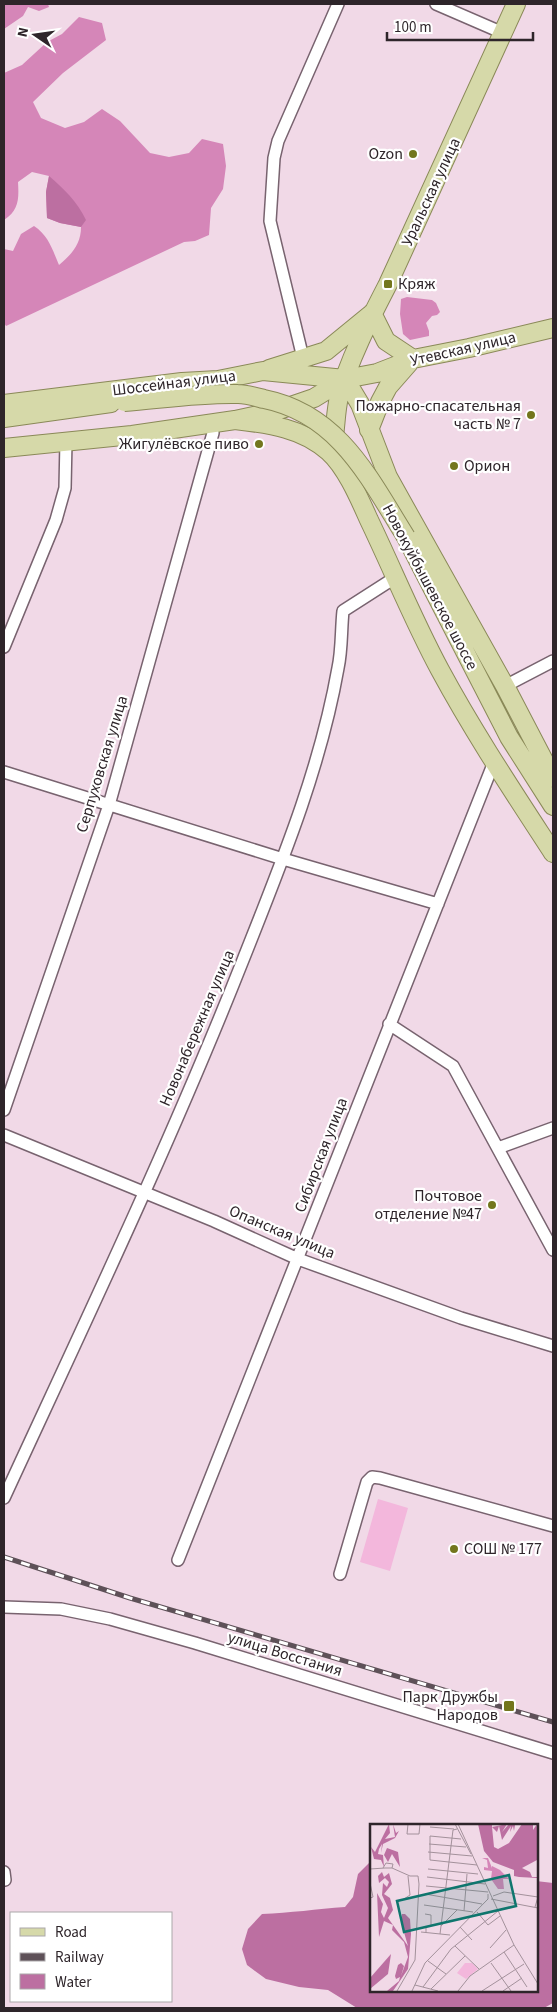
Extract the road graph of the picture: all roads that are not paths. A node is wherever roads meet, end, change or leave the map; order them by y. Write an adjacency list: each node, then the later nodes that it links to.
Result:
1 (338, 4): 7 (street)
2 (436, 4): 4 (street)
3 (516, 4): 4 (main road, Уральская улица)
4 (503, 33): 5 (main road, Уральская улица)
5 (372, 314): 7 (main road); 8 (main road); 10 (main road, Уральская улица)
6 (553, 328): 8 (main road, Утевская улица)
7 (303, 358): 9 (main road)
8 (413, 358): 10 (main road, Утевская улица); 16 (main road)
9 (262, 371): 10 (main road, Шоссейная улица); 11 (main road, Шоссейная улица)
10 (345, 379): 15 (main road); 16 (main road, Новокуйбышевское шоссе); 19 (main road, Уральская улица)
11 (218, 380): 13 (main road, Шоссейная улица); 15 (main road)
12 (124, 402): 14 (main road, Шоссейная улица); 30 (main road, Новокуйбышевское шоссе, bridge)
13 (4, 404)
14 (4, 418)
15 (221, 422): 17 (main road); 19 (main road, Новокуйбышевское шоссе); 29 (street, Серпуховская улица)
16 (369, 430): 20 (main road, Новокуйбышевское шоссе)
17 (66, 441): 18 (main road); 23 (street)
18 (4, 448)
19 (330, 452): 21 (main road, Новокуйбышевское шоссе)
20 (385, 471): 21 (main road); 25 (main road, Новокуйбышевское шоссе)
21 (352, 484): 22 (main road, Новокуйбышевское шоссе)
22 (396, 577): 26 (main road, Новокуйбышевское шоссе); 32 (street, Новонабережная улица)
23 (4, 647)
24 (553, 661): 25 (street)
25 (505, 686): 28 (main road, Новокуйбышевское шоссе)
26 (494, 762): 31 (main road, Новокуйбышевское шоссе); 33 (street, Сибирская улица)
27 (4, 772): 29 (street)
28 (553, 778)
29 (109, 805): 32 (street); 35 (street, Серпуховская улица)
30 (553, 806)
31 (553, 853)
32 (283, 859): 33 (street); 39 (street, Новонабережная улица)
33 (438, 904): 34 (street, Сибирская улица)
34 (389, 1024): 38 (street); 41 (street, Сибирская улица)
35 (4, 1110)
36 (553, 1128): 38 (street)
37 (4, 1135): 39 (street, Опанская улица)
38 (498, 1148): 40 (street)
39 (144, 1194): 41 (street, Опанская улица); 43 (street, Новонабережная улица)
40 (553, 1250)
41 (298, 1259): 42 (street, Опанская улица); 45 (street, Сибирская улица)
42 (553, 1346)
43 (4, 1498)
44 (553, 1526): 46 (street)
45 (178, 1560)
46 (340, 1574)
47 (4, 1607): 48 (street, улица Восстания)
48 (553, 1753)

